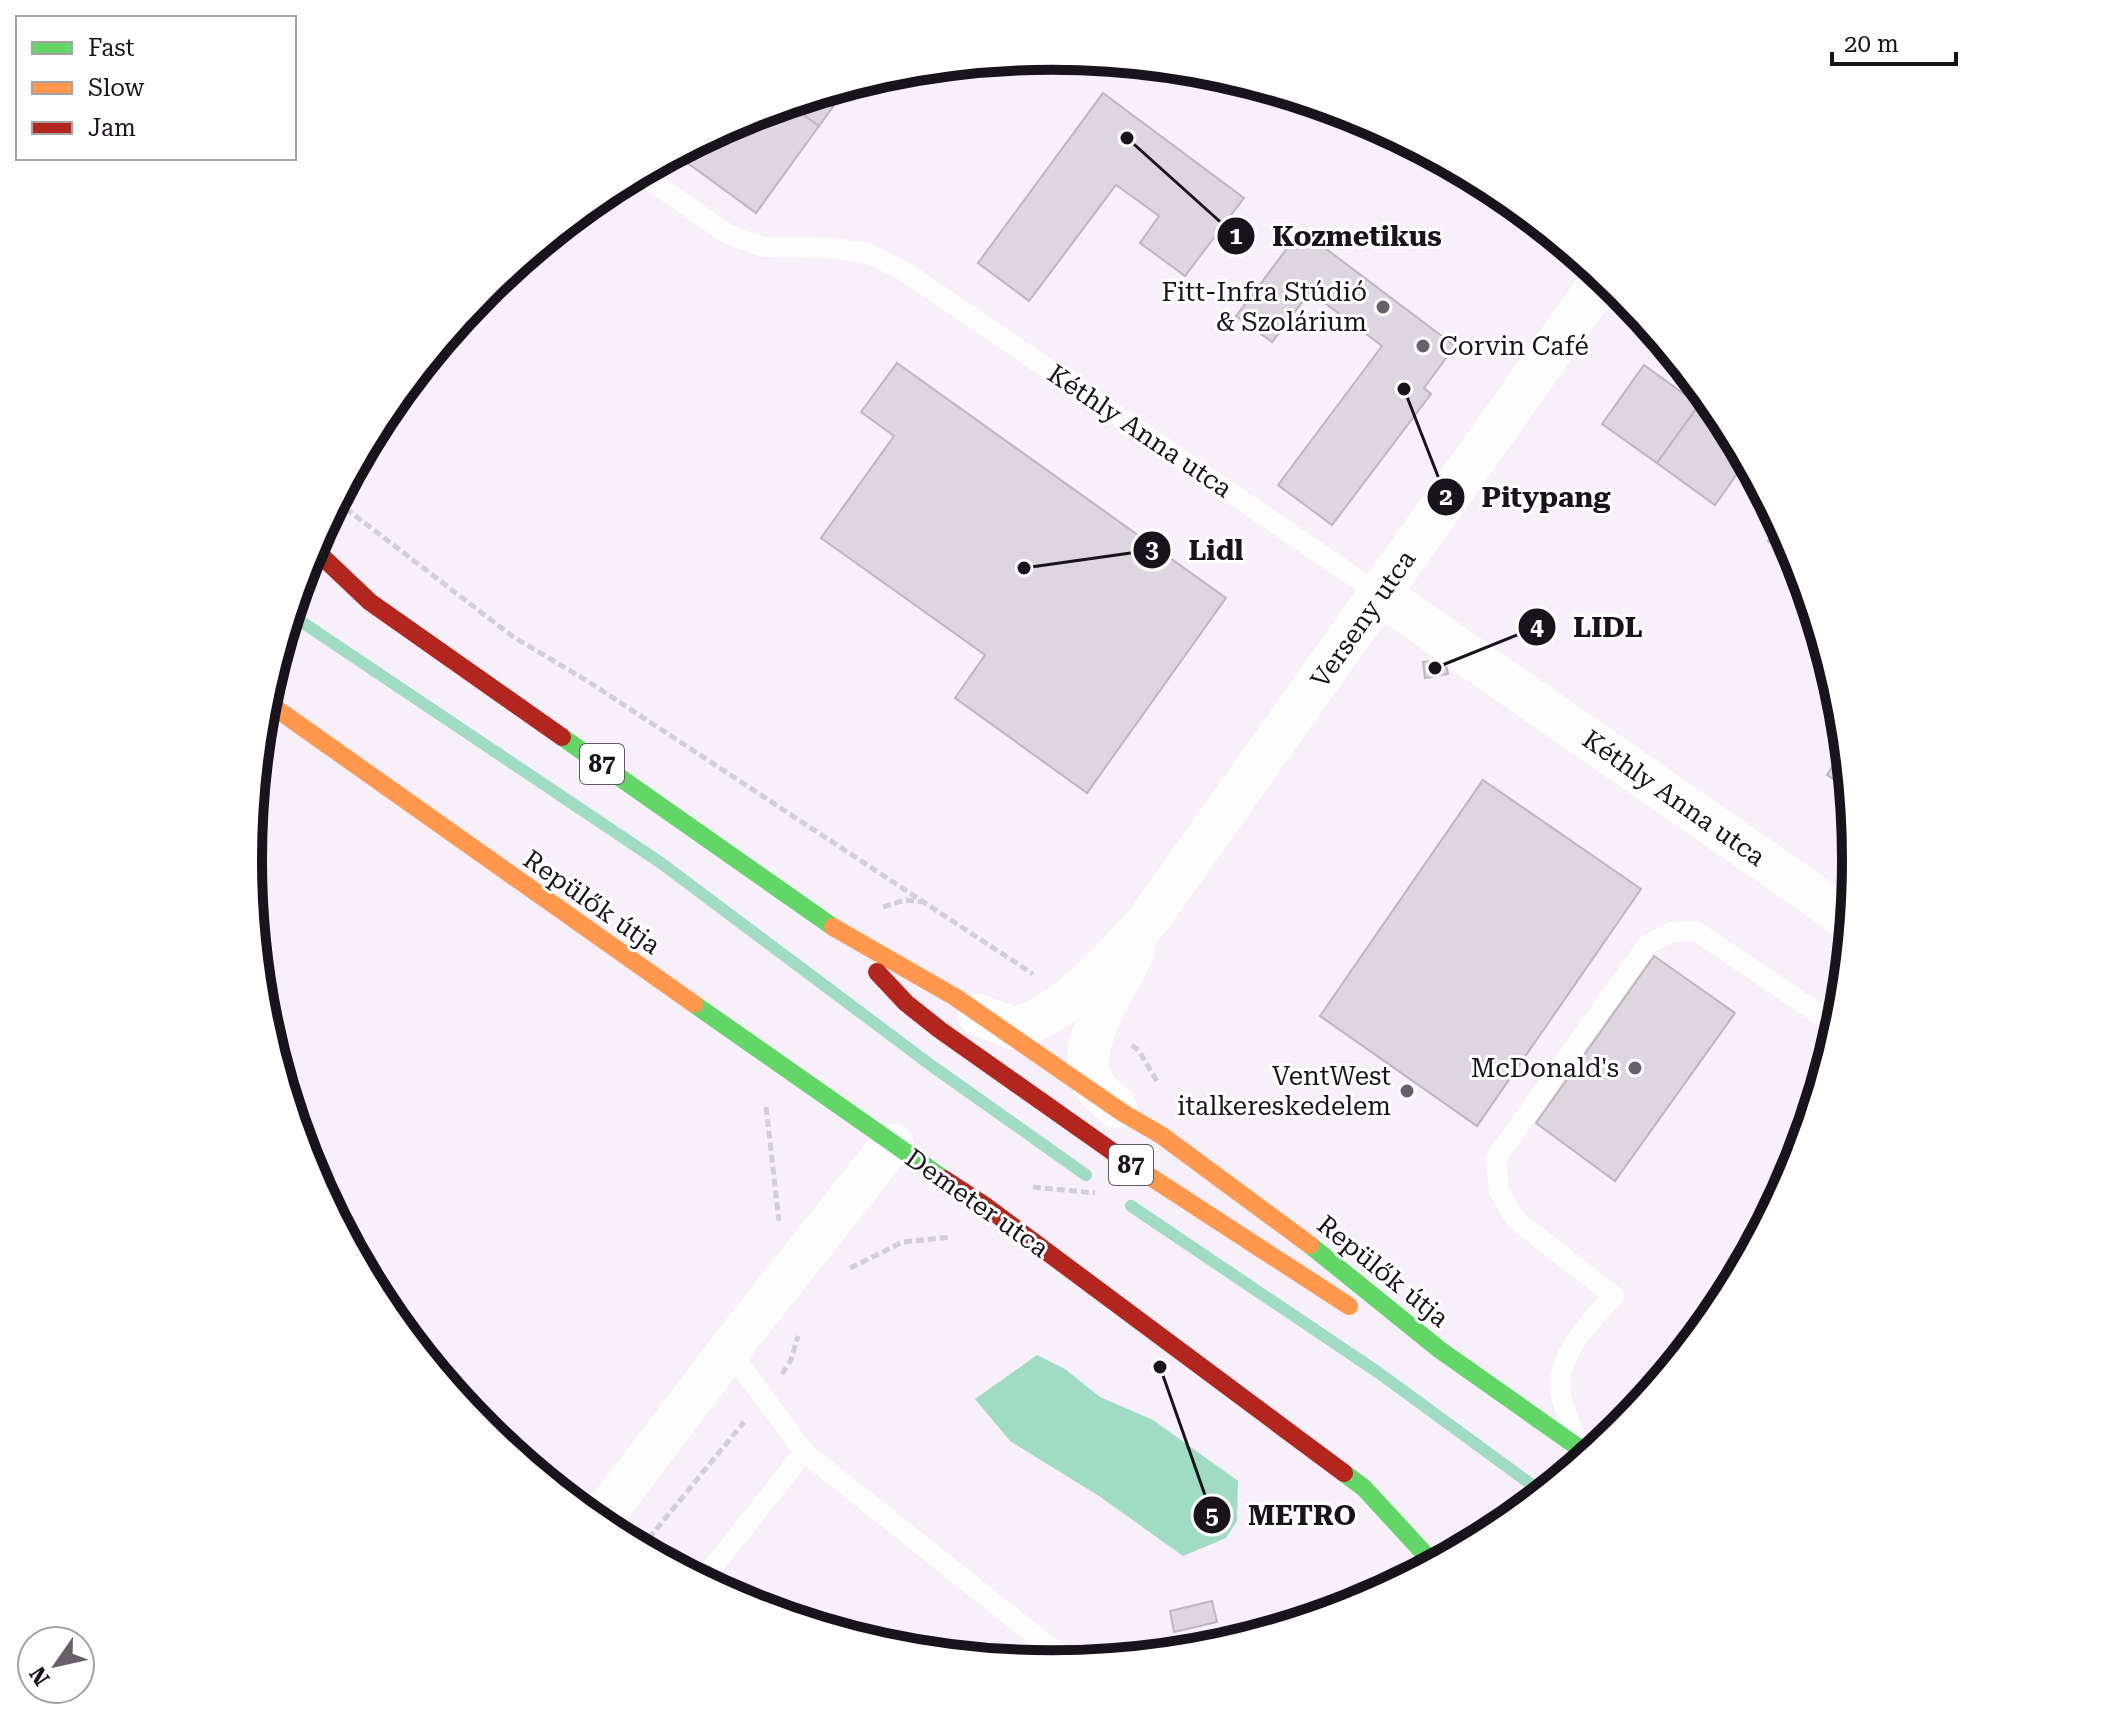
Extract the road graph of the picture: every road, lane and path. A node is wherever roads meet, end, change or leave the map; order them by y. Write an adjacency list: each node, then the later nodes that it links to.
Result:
1 (650, 180): 6 (lane, Kéthly Anna utca)
2 (1596, 288): 6 (street, Verseny utca)
3 (345, 508): 9 (path)
4 (322, 557): 7 (main road, Repülők útja / 87)
5 (318, 578): 7 (main road, Repülők útja / 87)
6 (1381, 595): 10 (street, Kéthly Anna utca); 11 (street, Verseny utca)
7 (370, 602): 12 (main road, Repülők útja / 87)
8 (276, 709): 17 (main road, Repülők útja)
9 (873, 910)
10 (1841, 914)
11 (1149, 919): 13 (street, Verseny utca); 16 (street, Verseny utca)
12 (850, 939): 13 (main road, Repülők útja / 87); 18 (main road, Repülők útja / 87)
13 (979, 1015): 16 (main road, Repülők útja / 87)
14 (1826, 1019): 25 (lane)
15 (765, 1100): 20 (path)
16 (1123, 1113): 24 (main road, Repülők útja / 87)
17 (892, 1144): 19 (main road, Demeter utca); 23 (street, Demeter utca)
18 (1136, 1168): 19 (path); 21 (main road, Repülők útja / 87)
19 (984, 1205): 29 (main road, Demeter utca)
20 (779, 1221)
21 (1364, 1316)
22 (1390, 1332): 24 (main road, Repülők útja / 87)
23 (729, 1350): 27 (lane); 28 (street, Demeter utca)
24 (1440, 1350): 26 (main road, 87)
25 (1582, 1446)
26 (1580, 1448)
27 (804, 1452): 30 (lane); 31 (lane)
28 (606, 1513)
29 (1427, 1556)
30 (709, 1572)
31 (1055, 1651)

